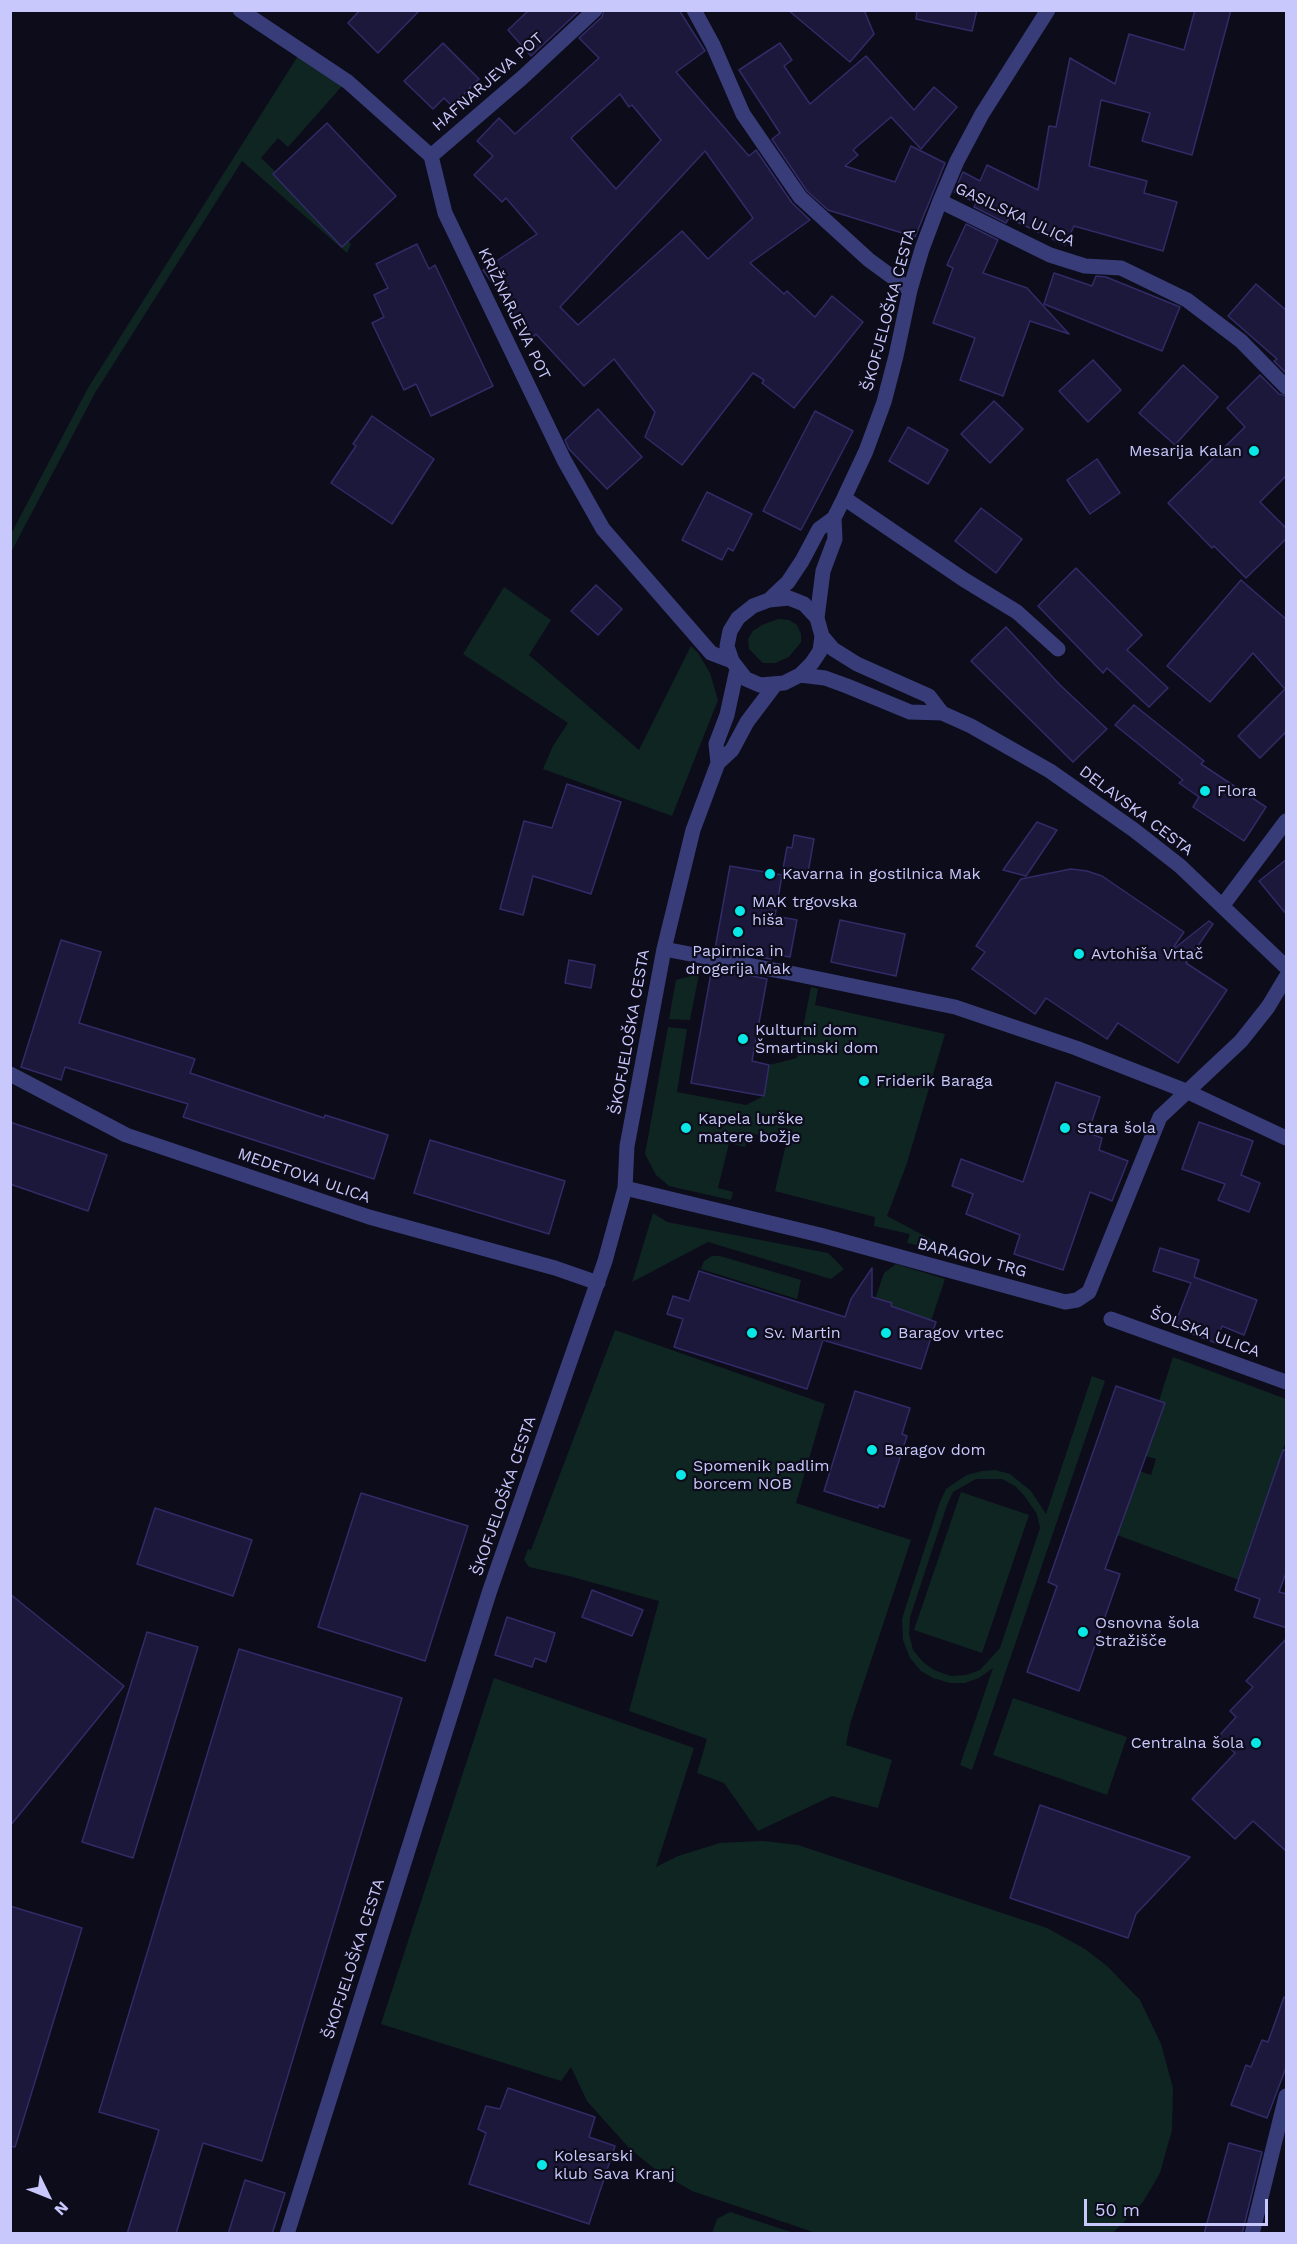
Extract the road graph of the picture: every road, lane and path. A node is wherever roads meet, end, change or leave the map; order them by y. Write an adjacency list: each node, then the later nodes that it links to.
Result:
1 (240, 10): 5 (street)
2 (595, 10): 5 (street, HAFNARJEVA POT)
3 (694, 10): 7 (street)
4 (1048, 10): 6 (street, ŠKOFJELOŠKA CESTA)
5 (431, 156): 15 (street, KRIŽNARJEVA POT)
6 (940, 201): 7 (street, ŠKOFJELOŠKA CESTA); 8 (street, GASILSKA ULICA)
7 (910, 290): 9 (street, ŠKOFJELOŠKA CESTA)
8 (1287, 387)
9 (844, 498): 10 (street, ŠKOFJELOŠKA CESTA); 14 (street)
10 (834, 518): 11 (street, ŠKOFJELOŠKA CESTA); 12 (street, ŠKOFJELOŠKA CESTA)
11 (769, 600): 12 (street); 15 (street)
12 (817, 618): 13 (street)
13 (822, 636): 16 (street); 18 (street, DELAVSKA CESTA)
14 (1058, 649)
15 (735, 665): 17 (street); 19 (street, ŠKOFJELOŠKA CESTA)
16 (800, 675): 17 (street); 18 (street, DELAVSKA CESTA)
17 (775, 685): 19 (street, ŠKOFJELOŠKA CESTA)
18 (942, 713): 21 (street, DELAVSKA CESTA)
19 (718, 763): 22 (street, ŠKOFJELOŠKA CESTA)
20 (1287, 821): 21 (street)
21 (1223, 905): 23 (street, DELAVSKA CESTA)
22 (664, 949): 26 (street); 28 (street, ŠKOFJELOŠKA CESTA)
23 (1287, 967)
24 (1287, 977): 26 (street, BARAGOV TRG)
25 (10, 1074): 29 (street, MEDETOVA ULICA)
26 (1186, 1091): 27 (street); 28 (street, BARAGOV TRG)
27 (1287, 1138)
28 (625, 1188): 29 (street, ŠKOFJELOŠKA CESTA)
29 (598, 1283): 33 (street, ŠKOFJELOŠKA CESTA)
30 (1111, 1319): 31 (street, ŠOLSKA ULICA)
31 (1287, 1382)
32 (1285, 2103): 34 (street)
33 (287, 2234)
34 (1252, 2234)

